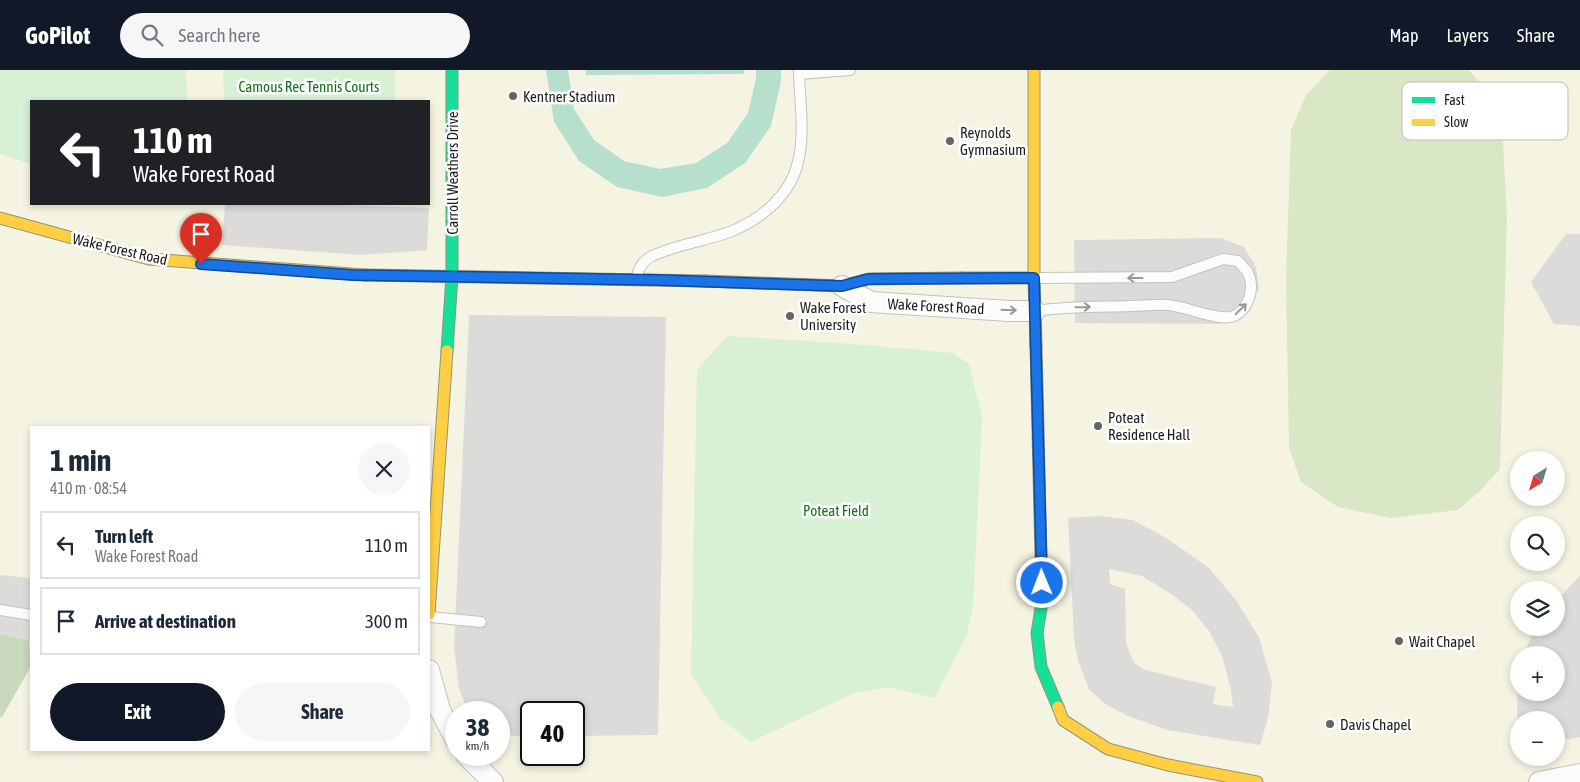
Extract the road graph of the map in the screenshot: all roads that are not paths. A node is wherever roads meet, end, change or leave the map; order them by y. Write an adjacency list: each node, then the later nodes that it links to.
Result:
1 (452, 70): 6 (street, Carroll Weathers Drive)
2 (850, 70): 4 (lane)
3 (1034, 70): 7 (street)
4 (799, 72): 8 (lane)
5 (0, 218): 6 (street, Wake Forest Road)
6 (452, 276): 8 (street, Wake Forest Road); 11 (street, Carroll Weathers Drive)
7 (1034, 278): 9 (street, Wake Forest Road); 10 (street); 10 (lane, one-way to 7)
8 (636, 279): 9 (street, Wake Forest Road)
9 (842, 286): 10 (street, Wake Forest Road, one-way to 10)
10 (1035, 311): 22 (street)
11 (430, 601)
12 (0, 610): 13 (lane)
13 (30, 615)
14 (430, 616): 15 (lane)
15 (481, 622)
16 (430, 677): 17 (street)
17 (435, 712): 18 (street)
18 (445, 725)
19 (477, 766): 21 (street)
20 (1580, 774): 23 (street)
21 (493, 782)
22 (1257, 782)
23 (1539, 782)

